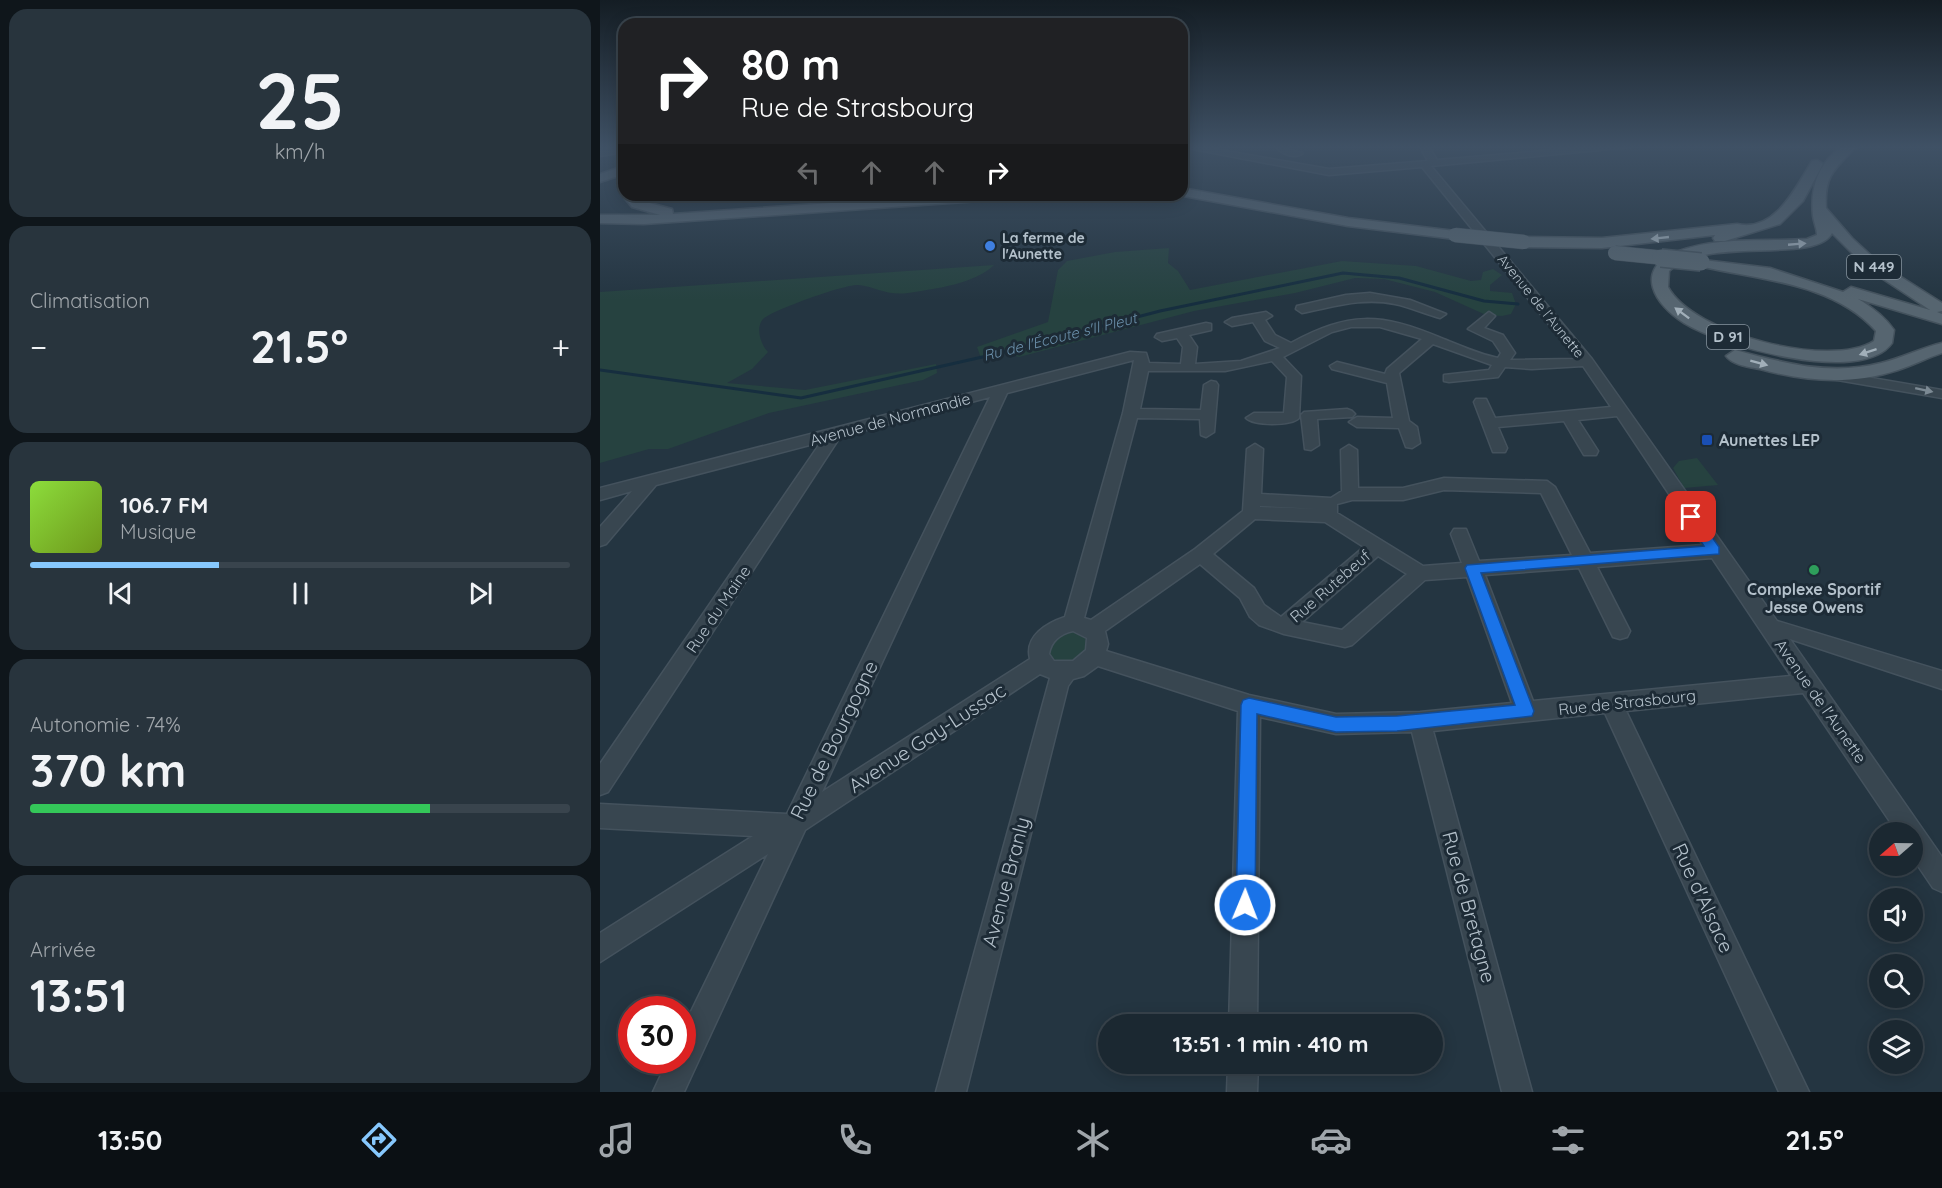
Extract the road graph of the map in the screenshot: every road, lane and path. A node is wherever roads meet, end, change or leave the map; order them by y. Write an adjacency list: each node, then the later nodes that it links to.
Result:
1 (1215, 198): 15 (main road, D 91, bridge)
2 (1457, 198): 35 (street, Avenue de l’Aunette)
3 (1798, 198): 12 (main road)
4 (1821, 198): 9 (main road, D 91)
5 (634, 201): 11 (main road)
6 (900, 201): 8 (main road)
7 (922, 201): 8 (main road)
8 (835, 207): 11 (main road)
9 (1821, 207): 16 (main road, D 91, one-way to 9); 20 (main road, N 449)
10 (600, 213): 14 (main road)
11 (702, 216): 14 (main road)
12 (1780, 217): 15 (main road, D 91, one-way to 15); 39 (main road, one-way to 39)
13 (600, 219): 14 (main road)
14 (662, 219)
15 (1524, 242): 16 (main road, D 91, bridge)
16 (1764, 273): 24 (main road)
17 (1407, 303): 18 (street); 21 (street); 27 (street)
18 (1322, 306): 19 (street); 25 (street)
19 (1302, 309)
20 (1942, 309)
21 (1440, 314)
22 (1488, 316): 36 (street)
23 (1232, 322): 31 (street)
24 (1942, 322)
25 (1339, 324): 27 (street, Avenue de Normandie); 31 (street, Avenue de Normandie)
26 (1206, 327): 28 (street)
27 (1398, 327): 30 (street, Avenue de Normandie)
28 (1181, 333): 29 (street); 38 (street)
29 (1162, 337)
30 (1430, 339): 36 (street, Avenue de Normandie); 41 (street)
31 (1290, 348): 33 (street, Avenue de Normandie)
32 (1942, 348): 39 (main road)
33 (1275, 356): 38 (street, Avenue de Normandie); 52 (street)
34 (1136, 362): 38 (street, Avenue de Normandie); 43 (street, Avenue de Normandie); 47 (street)
35 (1587, 362): 36 (street, Avenue de Normandie); 46 (street, Avenue de l’Aunette)
36 (1501, 363): 40 (street)
37 (1337, 366): 41 (street)
38 (1187, 369)
39 (1825, 374): 44 (street, one-way to 44)
40 (1449, 378)
41 (1393, 380): 53 (street)
42 (1211, 385): 48 (street)
43 (1001, 389): 56 (street, Avenue de Normandie); 94 (street, Rue de Bourgogne)
44 (1942, 394)
45 (1481, 402): 54 (street)
46 (1622, 411): 50 (street); 63 (street, Avenue de l’Aunette)
47 (1131, 413): 48 (street); 77 (street)
48 (1208, 415): 55 (street)
49 (1309, 415): 52 (street); 53 (street); 58 (street)
50 (1568, 416): 54 (street); 62 (street)
51 (1254, 418): 52 (street)
52 (1292, 418)
53 (1402, 423): 57 (street)
54 (1490, 423): 59 (street)
55 (1206, 432)
56 (834, 434): 64 (street, Avenue de Normandie); 91 (street, Rue du Maine)
57 (1412, 443)
58 (1311, 445)
59 (1498, 448)
60 (1255, 449): 67 (street)
61 (1349, 450): 66 (street)
62 (1590, 451)
63 (1649, 452): 72 (street, Avenue de l'Aunette)
64 (650, 482): 65 (street, Avenue de Normandie); 70 (street)
65 (600, 494)
66 (1350, 494): 68 (street); 74 (street)
67 (1251, 506): 68 (street); 73 (street)
68 (1329, 510): 71 (street)
69 (1460, 534): 75 (street)
70 (600, 539)
71 (1376, 547): 76 (street); 78 (street, Rue Rutebeuf)
72 (1714, 550): 74 (street); 80 (street, Avenue de l'Aunette)
73 (1202, 554): 78 (street); 79 (street)
74 (1585, 561): 75 (street); 81 (street)
75 (1472, 568): 76 (street); 89 (street)
76 (1420, 573): 78 (street)
77 (1073, 623): 79 (street); 83 (street)
78 (1284, 626)
79 (1093, 629): 82 (street)
80 (1771, 629): 85 (street); 86 (street, Avenue de l'Aunette)
81 (1620, 631)
82 (1095, 656): 84 (street); 88 (street, Rue de Strasbourg)
83 (1041, 663): 84 (street); 94 (street, Avenue Gay-Lussac)
84 (1065, 673): 101 (street, Avenue Branly)
85 (1942, 680)
86 (1808, 683): 87 (street, Rue de Strasbourg); 93 (street, Avenue de l'Aunette)
87 (1612, 704): 89 (street, Rue de Strasbourg); 104 (street, Rue d'Alsace)
88 (1249, 705): 90 (street, Rue de Strasbourg); 98 (street)
89 (1526, 711): 90 (street, Rue de Strasbourg)
90 (1420, 722): 103 (street, Rue de Bretagne)
91 (600, 784)
92 (600, 816): 94 (street)
93 (1904, 822)
94 (793, 826): 97 (street, Avenue Gay-Lussac); 100 (street, Rue de Bourgogne)
95 (1923, 850): 96 (street, Avenue de l'Aunette)
96 (1942, 879)
97 (600, 949)
98 (1244, 1014)
99 (1243, 1074): 102 (street)
100 (668, 1092)
101 (951, 1092)
102 (1242, 1092)
103 (1517, 1092)
104 (1794, 1092)

